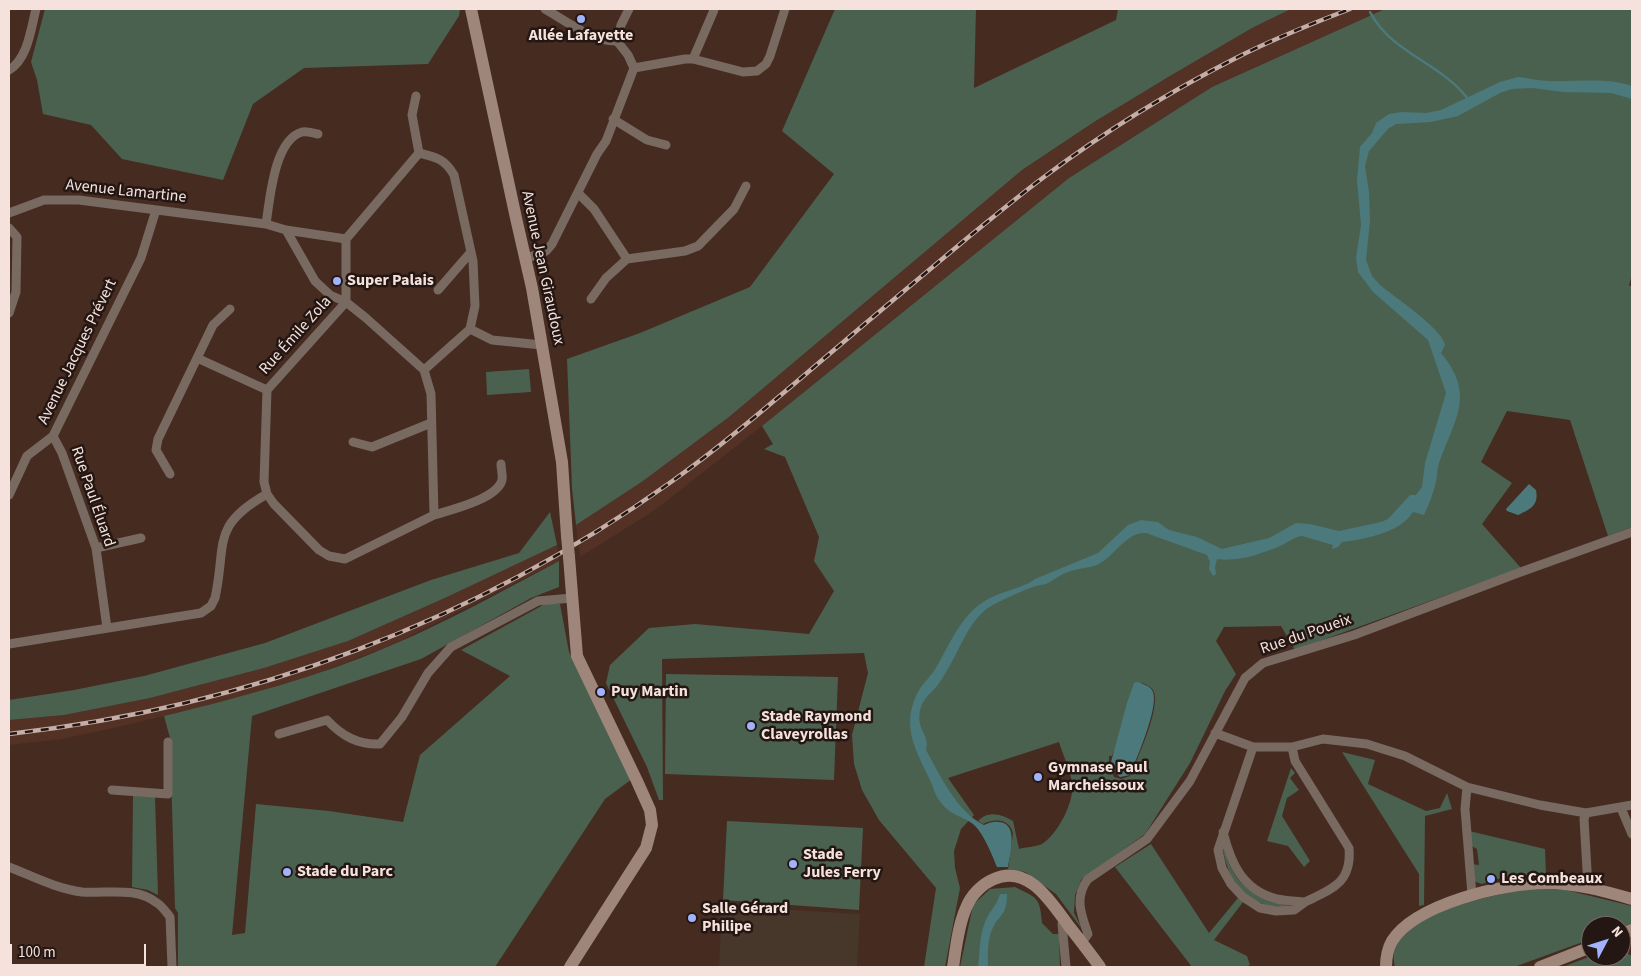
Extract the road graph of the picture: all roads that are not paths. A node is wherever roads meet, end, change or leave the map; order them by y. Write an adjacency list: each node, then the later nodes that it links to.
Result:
1 (36, 9): 10 (street)
2 (471, 9): 25 (street, Avenue Jean Giraudoux)
3 (545, 9): 7 (street)
4 (629, 9): 7 (street)
5 (785, 9): 8 (street)
6 (714, 10): 8 (street)
7 (617, 41): 9 (street)
8 (693, 59): 9 (street)
9 (634, 68): 12 (street)
10 (9, 70)
11 (416, 96): 15 (street)
12 (614, 119): 14 (street); 17 (street)
13 (318, 134): 20 (street)
14 (666, 145)
15 (419, 153): 23 (street); 24 (street)
16 (746, 186): 26 (street)
17 (578, 193): 25 (street); 26 (street)
18 (156, 210): 19 (street, Avenue Lamartine); 20 (street, Avenue Lamartine); 38 (street, Avenue Jacques Prévert)
19 (9, 213)
20 (266, 224): 22 (street)
21 (9, 228): 31 (street)
22 (286, 230): 23 (street); 29 (street, Rue Émile Zola)
23 (346, 239): 29 (street, Rue Émile Zola)
24 (471, 252): 27 (street); 32 (street)
25 (525, 259): 33 (street, Avenue Jean Giraudoux)
26 (626, 259): 28 (street)
27 (438, 290)
28 (591, 299)
29 (346, 302): 35 (street, Rue Émile Zola); 36 (street, Rue Émile Zola)
30 (230, 309): 34 (street)
31 (9, 313)
32 (470, 329): 33 (street); 35 (street)
33 (542, 345): 48 (street, Avenue Jean Giraudoux, bridge)
34 (197, 358): 36 (street); 41 (street)
35 (424, 370): 37 (street)
36 (267, 390): 43 (street)
37 (431, 423): 39 (street); 44 (street)
38 (53, 436): 42 (street, Avenue Jacques Prévert); 47 (street, Rue Paul Éluard)
39 (353, 442)
40 (501, 464): 44 (street)
41 (170, 474)
42 (9, 494)
43 (267, 494): 44 (street); 49 (street)
44 (434, 515)
45 (1632, 532): 51 (street, Rue du Poueix)
46 (141, 538): 47 (street)
47 (96, 548): 49 (street, Rue Paul Éluard)
48 (572, 598): 52 (street); 71 (street, Avenue Jean Giraudoux)
49 (107, 628): 50 (street)
50 (9, 644)
51 (1215, 733): 54 (street); 69 (street, Rue du Poueix)
52 (279, 734)
53 (168, 742): 57 (street)
54 (1253, 747): 55 (street); 61 (street)
55 (1292, 747): 56 (street); 67 (street)
56 (1467, 787): 60 (street); 65 (street)
57 (112, 790)
58 (1632, 805): 59 (street)
59 (1621, 808): 60 (street); 62 (street)
60 (1586, 813): 64 (street)
61 (1223, 832): 67 (street); 67 (street)
62 (1632, 834)
63 (9, 867): 72 (street)
64 (1588, 887): 65 (street); 66 (street)
65 (1472, 895): 76 (street)
66 (1632, 899)
67 (1304, 902)
68 (1064, 919): 69 (street); 73 (street); 74 (street)
69 (1082, 942): 75 (street)
70 (1581, 951): 77 (street)
71 (575, 965)
72 (172, 967)
73 (952, 967)
74 (1066, 967)
75 (1100, 967)
76 (1386, 967)
77 (1540, 967)

